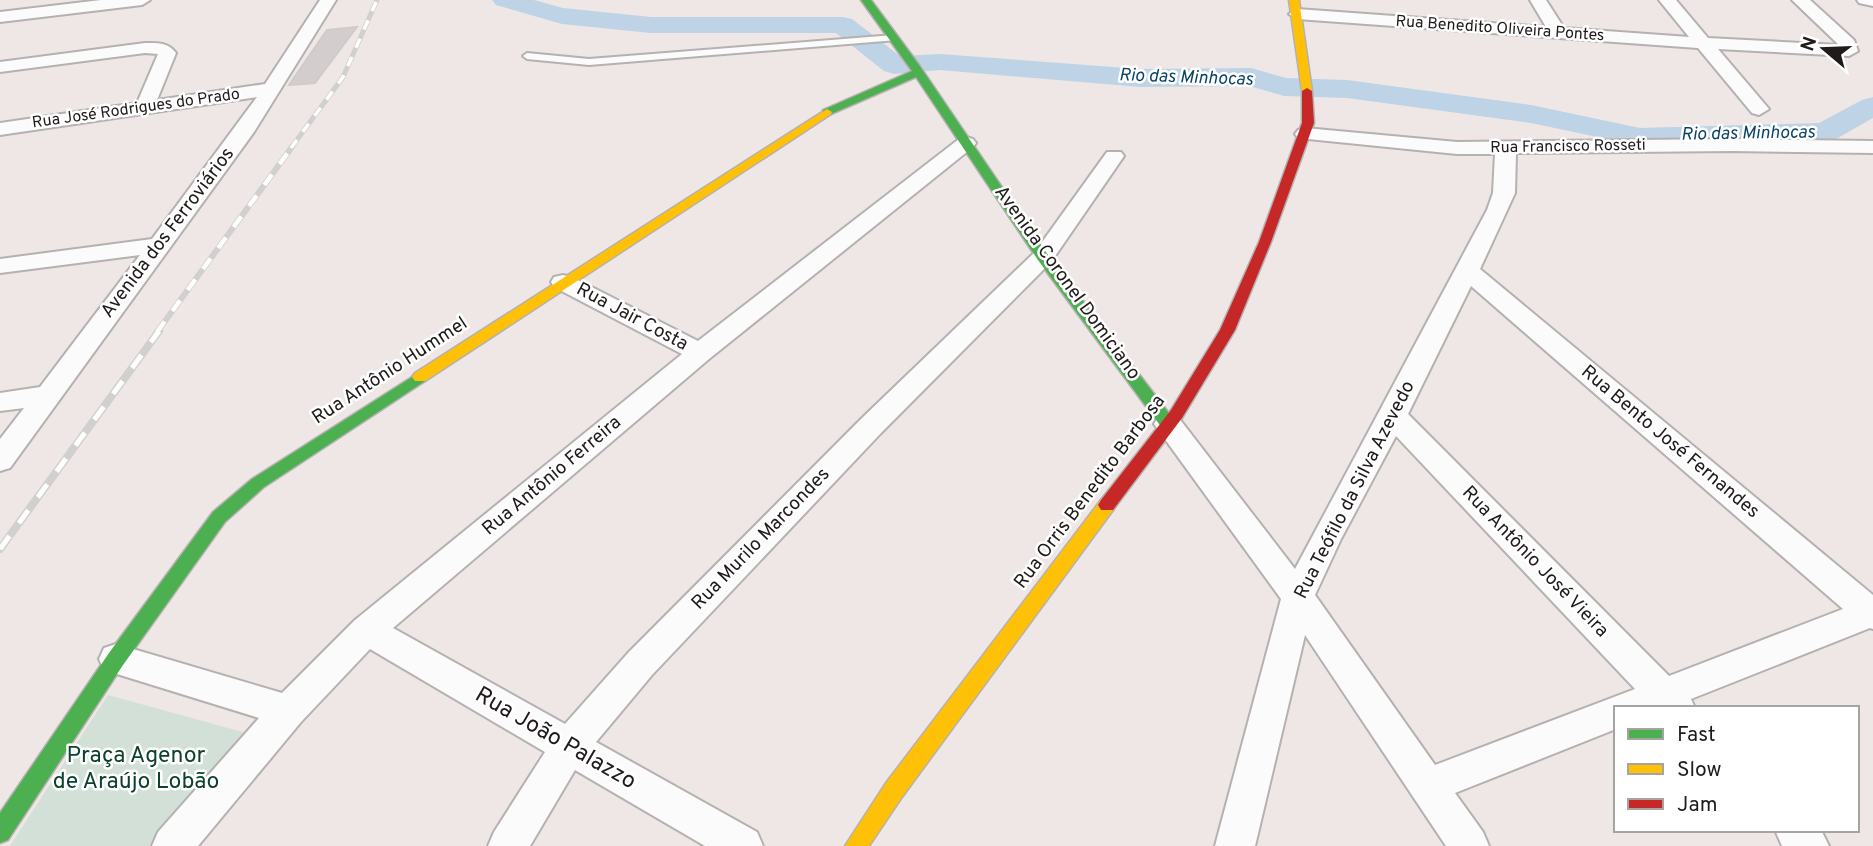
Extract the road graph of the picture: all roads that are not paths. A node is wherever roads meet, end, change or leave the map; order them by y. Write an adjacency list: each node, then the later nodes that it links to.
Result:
1 (142, 0): 10 (street)
2 (328, 0): 17 (street, Avenida dos Ferroviários)
3 (866, 0): 12 (street, Avenida Coronel Domiciano)
4 (1538, 0): 11 (street)
5 (1667, 0): 13 (street)
6 (1800, 0): 13 (street, Rua Benedito Oliveira Pontes)
7 (1865, 0): 8 (street)
8 (1873, 1)
9 (1295, 7): 11 (street, Rua Benedito Oliveira Pontes); 21 (street, Rua Orris Benedito Barbosa)
10 (0, 17)
11 (1559, 33): 13 (street, Rua Benedito Oliveira Pontes)
12 (898, 43): 14 (lane); 16 (street, Avenida Coronel Domiciano)
13 (1702, 43): 19 (street)
14 (527, 56)
15 (0, 67): 18 (street)
16 (917, 69): 22 (street, Avenida Coronel Domiciano); 30 (street, Rua Antônio Hummel)
17 (273, 89): 18 (street, Rua José Rodrigues do Prado); 26 (street, Avenida dos Ferroviários)
18 (145, 107): 20 (street, Rua José Rodrigues do Prado)
19 (1759, 109)
20 (0, 129)
21 (1305, 135): 24 (street, Rua Francisco Rosseti); 35 (street, Rua Orris Benedito Barbosa)
22 (966, 143): 27 (street, Avenida Coronel Domiciano); 31 (street, Rua Antônio Ferreira)
23 (1873, 146): 24 (street, Rua Francisco Rosseti)
24 (1506, 149): 29 (street, Rua Teófilo da Silva Azevedo)
25 (1114, 156): 27 (street, Rua Murilo Marcondes)
26 (161, 245): 28 (street); 32 (street, Avenida dos Ferroviários)
27 (1043, 257): 35 (street, Avenida Coronel Domiciano); 45 (street, Rua Murilo Marcondes)
28 (0, 266)
29 (1466, 269): 34 (street, Rua Teófilo da Silva Azevedo); 38 (street, Rua Bento José Fernandes)
30 (563, 282): 31 (street, Rua Jair Costa); 40 (street, Rua Antônio Hummel)
31 (700, 353): 39 (street, Rua Antônio Ferreira)
32 (46, 395): 33 (street); 36 (street, Avenida dos Ferroviários)
33 (0, 402)
34 (1393, 416): 37 (street, Rua Teófilo da Silva Azevedo); 41 (street, Rua Antônio José Vieira)
35 (1168, 424): 37 (street, Avenida Coronel Domiciano); 52 (street, Rua Orris Benedito Barbosa)
36 (0, 460)
37 (1298, 597): 46 (street, Avenida Coronel Domiciano); 53 (street, Rua Teófilo da Silva Azevedo)
38 (1872, 613): 41 (street)
39 (367, 630): 43 (street, Rua Antônio Ferreira); 45 (street, Rua João Palazzo)
40 (116, 659): 43 (street); 47 (street, Rua Antônio Hummel)
41 (1671, 700): 42 (street)
42 (1638, 706)
43 (288, 711): 49 (street, Rua Antônio Ferreira)
44 (1614, 713): 46 (street)
45 (568, 748): 50 (street, Rua Murilo Marcondes); 51 (street, Rua João Palazzo)
46 (1428, 786): 54 (street, Avenida Coronel Domiciano)
47 (0, 832)
48 (1796, 832): 55 (street)
49 (172, 846)
50 (508, 846)
51 (743, 846)
52 (856, 846)
53 (1235, 846)
54 (1469, 846)
55 (1809, 846)

